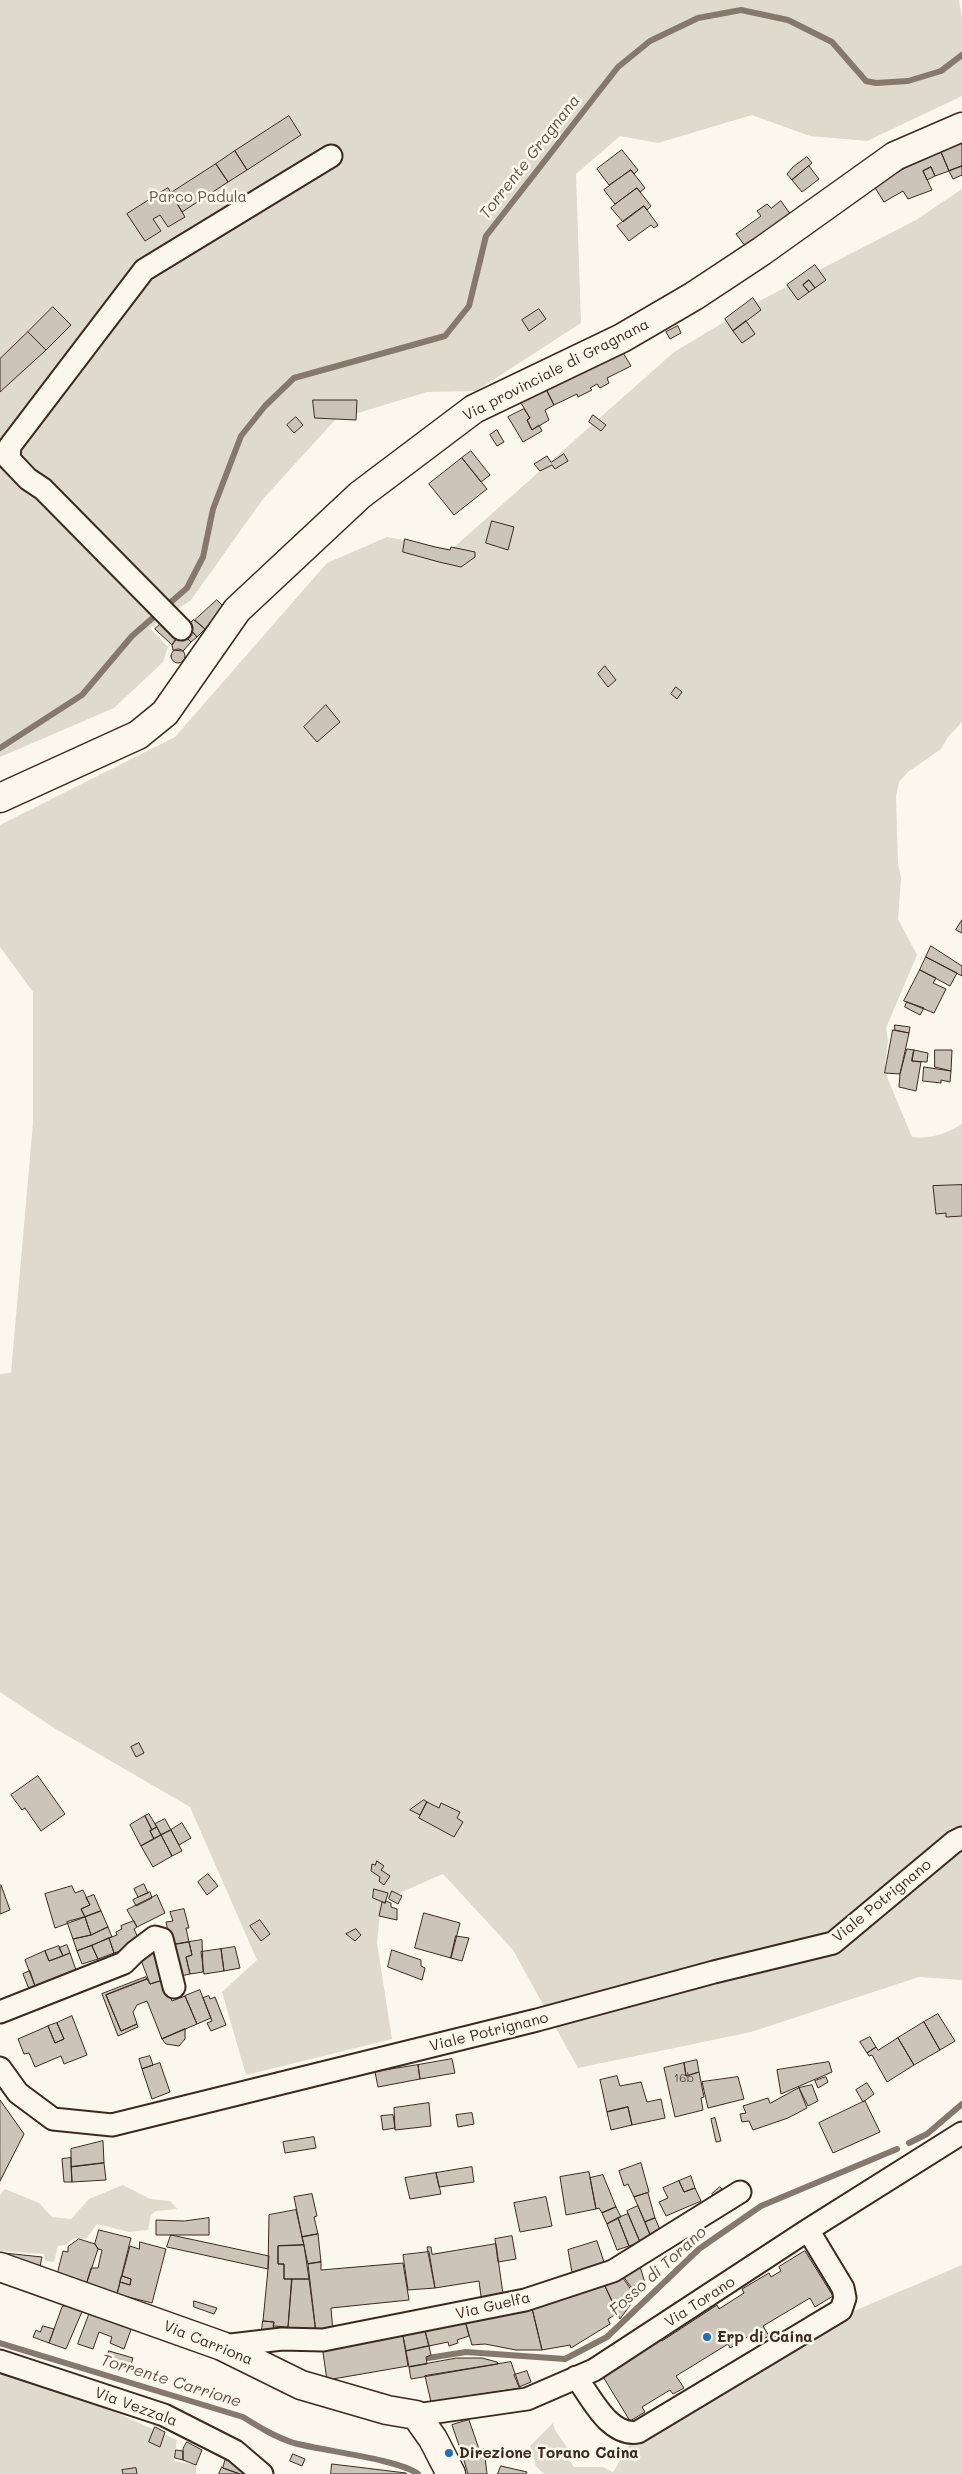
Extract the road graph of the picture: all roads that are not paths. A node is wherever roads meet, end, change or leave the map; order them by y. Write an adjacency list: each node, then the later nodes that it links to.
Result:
1 (962, 127): 6 (main road, Via provinciale di Gragnana)
2 (331, 156): 4 (street)
3 (0, 469): 4 (street)
4 (35, 484): 5 (street)
5 (181, 629)
6 (0, 798)
7 (962, 1838): 10 (street, Viale Potrignano)
8 (174, 1987): 9 (street)
9 (0, 2012)
10 (0, 2068)
11 (962, 2133): 13 (street, Via Torano)
12 (740, 2192): 15 (street, Via Guelfa)
13 (808, 2230): 17 (street, Via Torano); 17 (street)
14 (0, 2267): 15 (main road, Via Carriona)
15 (222, 2346): 18 (main road, Via Carriona)
16 (0, 2361): 19 (street, Via Vezzala)
17 (576, 2378): 18 (street, Via Torano)
18 (416, 2415): 20 (main road)
19 (262, 2474)
20 (451, 2474)

